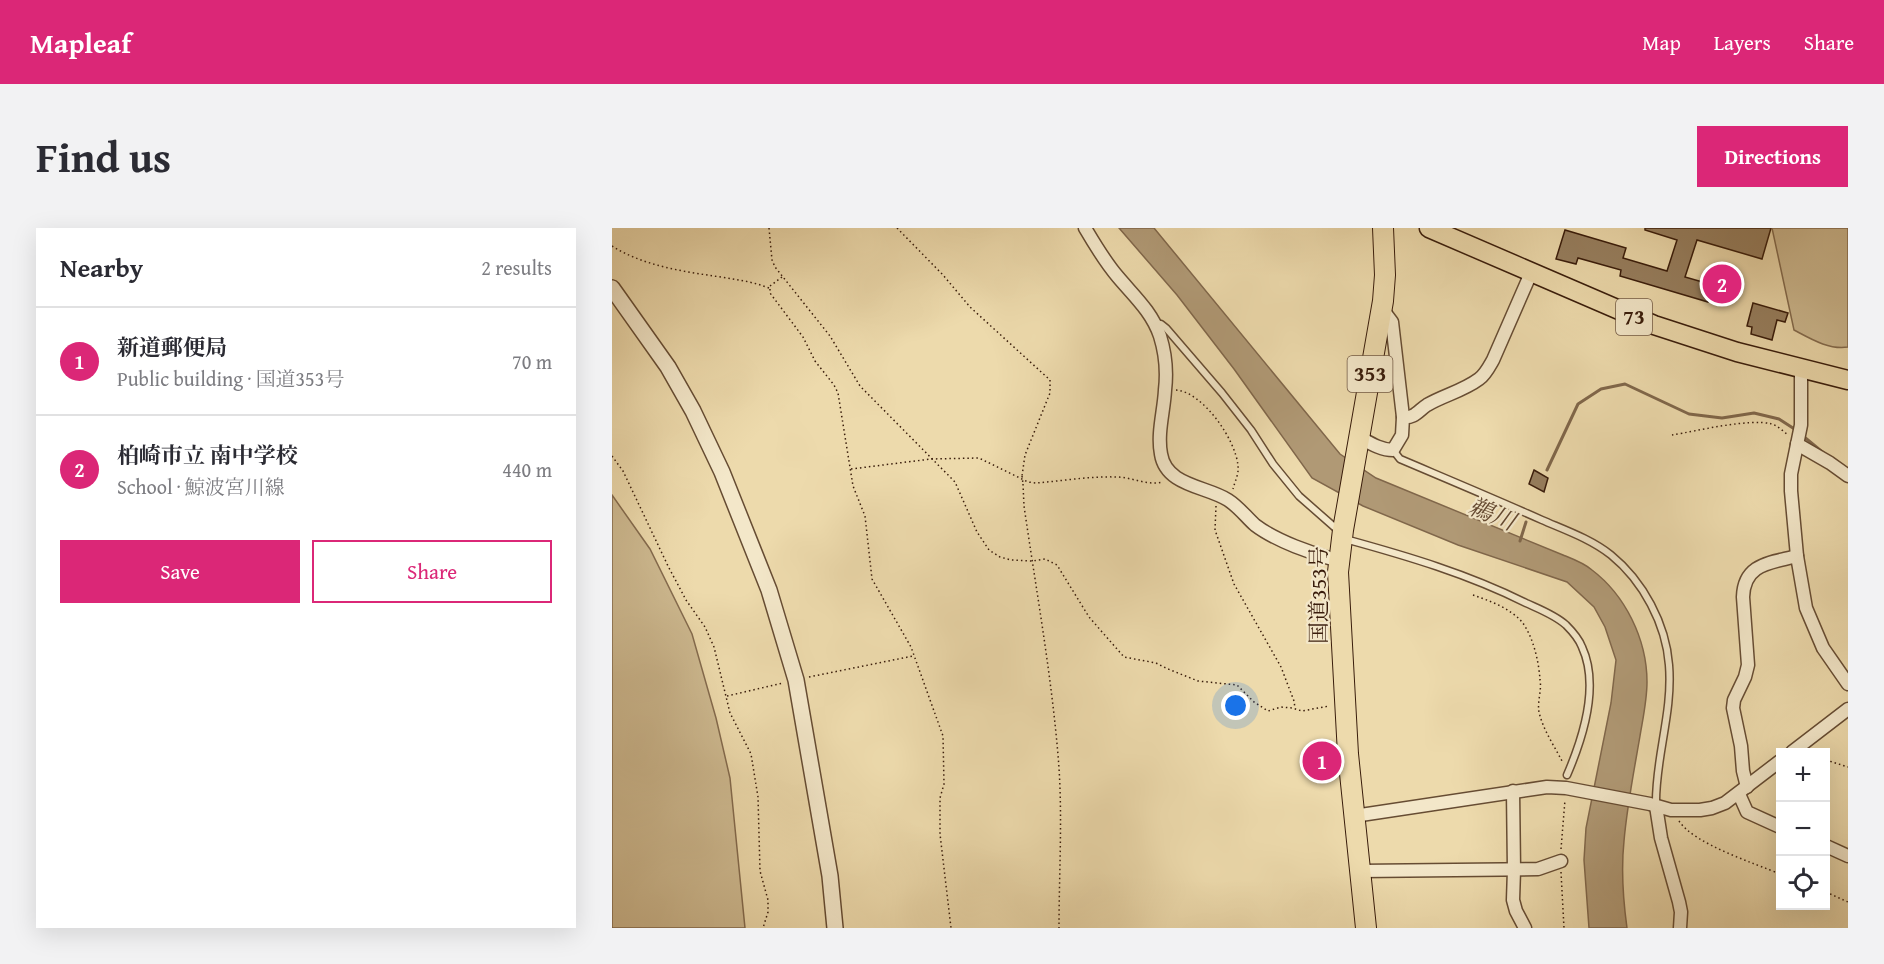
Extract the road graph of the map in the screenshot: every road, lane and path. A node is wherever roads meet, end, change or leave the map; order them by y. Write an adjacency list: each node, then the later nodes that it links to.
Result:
1 (769, 228): 8 (path)
2 (897, 228): 29 (path, bridge)
3 (1085, 228): 12 (street)
4 (1383, 228): 11 (highway, 国道353号 / 353)
5 (1434, 229): 7 (main road, 73)
6 (612, 246): 10 (path)
7 (1532, 273): 13 (main road, 73); 16 (street)
8 (783, 277): 10 (path); 22 (path)
9 (612, 288): 33 (street)
10 (770, 288): 23 (path)
11 (1381, 312): 16 (street); 18 (highway, 国道353号 / 353)
12 (1155, 324): 15 (street); 27 (lane)
13 (1801, 368): 14 (main road, 73); 19 (street)
14 (1848, 380)
15 (1166, 389): 25 (street); 26 (path)
16 (1403, 417): 20 (street)
17 (1672, 435): 19 (path)
18 (1359, 440): 20 (street); 27 (highway, 国道353号 / 353)
19 (1798, 441): 24 (street); 28 (street)
20 (1394, 450): 46 (lane)
21 (612, 456): 35 (path)
22 (931, 459): 23 (path); 25 (path); 29 (path)
23 (850, 469): 32 (path)
24 (1848, 476)
25 (1175, 478): 26 (street)
26 (1225, 498): 30 (street); 37 (path)
27 (1343, 534): 30 (highway, 国道353号 / 353); 43 (lane)
28 (1797, 556): 34 (street); 44 (street)
29 (1032, 561): 37 (path); 61 (path)
30 (1338, 561): 36 (highway, 国道353号 / 353)
31 (1473, 595): 43 (path)
32 (915, 655): 33 (path); 60 (path)
33 (795, 680): 35 (path); 59 (street)
34 (1848, 684)
35 (726, 696): 58 (path)
36 (1345, 704): 37 (path); 48 (highway, 国道353号 / 353)
37 (1295, 709)
38 (1848, 709): 39 (street)
39 (1798, 748)
40 (1830, 761): 42 (path)
41 (1776, 764): 44 (street)
42 (1848, 767)
43 (1569, 784): 45 (street); 46 (street); 52 (path)
44 (1743, 790): 47 (street); 49 (street)
45 (1513, 791): 48 (street); 53 (street)
46 (1653, 805): 47 (street); 65 (street)
47 (1671, 810): 55 (path)
48 (1354, 816): 54 (highway, 国道353号 / 353)
49 (1776, 825)
50 (1830, 848): 51 (street)
51 (1848, 856)
52 (1561, 861): 53 (street); 64 (path)
53 (1514, 870): 54 (street); 63 (street)
54 (1360, 871): 62 (highway, 国道353号 / 353)
55 (1776, 872)
56 (1830, 894): 57 (path)
57 (1848, 902)
58 (763, 928)
59 (835, 928)
60 (951, 928)
61 (1059, 928)
62 (1366, 928)
63 (1525, 928)
64 (1564, 928)
65 (1680, 928)

